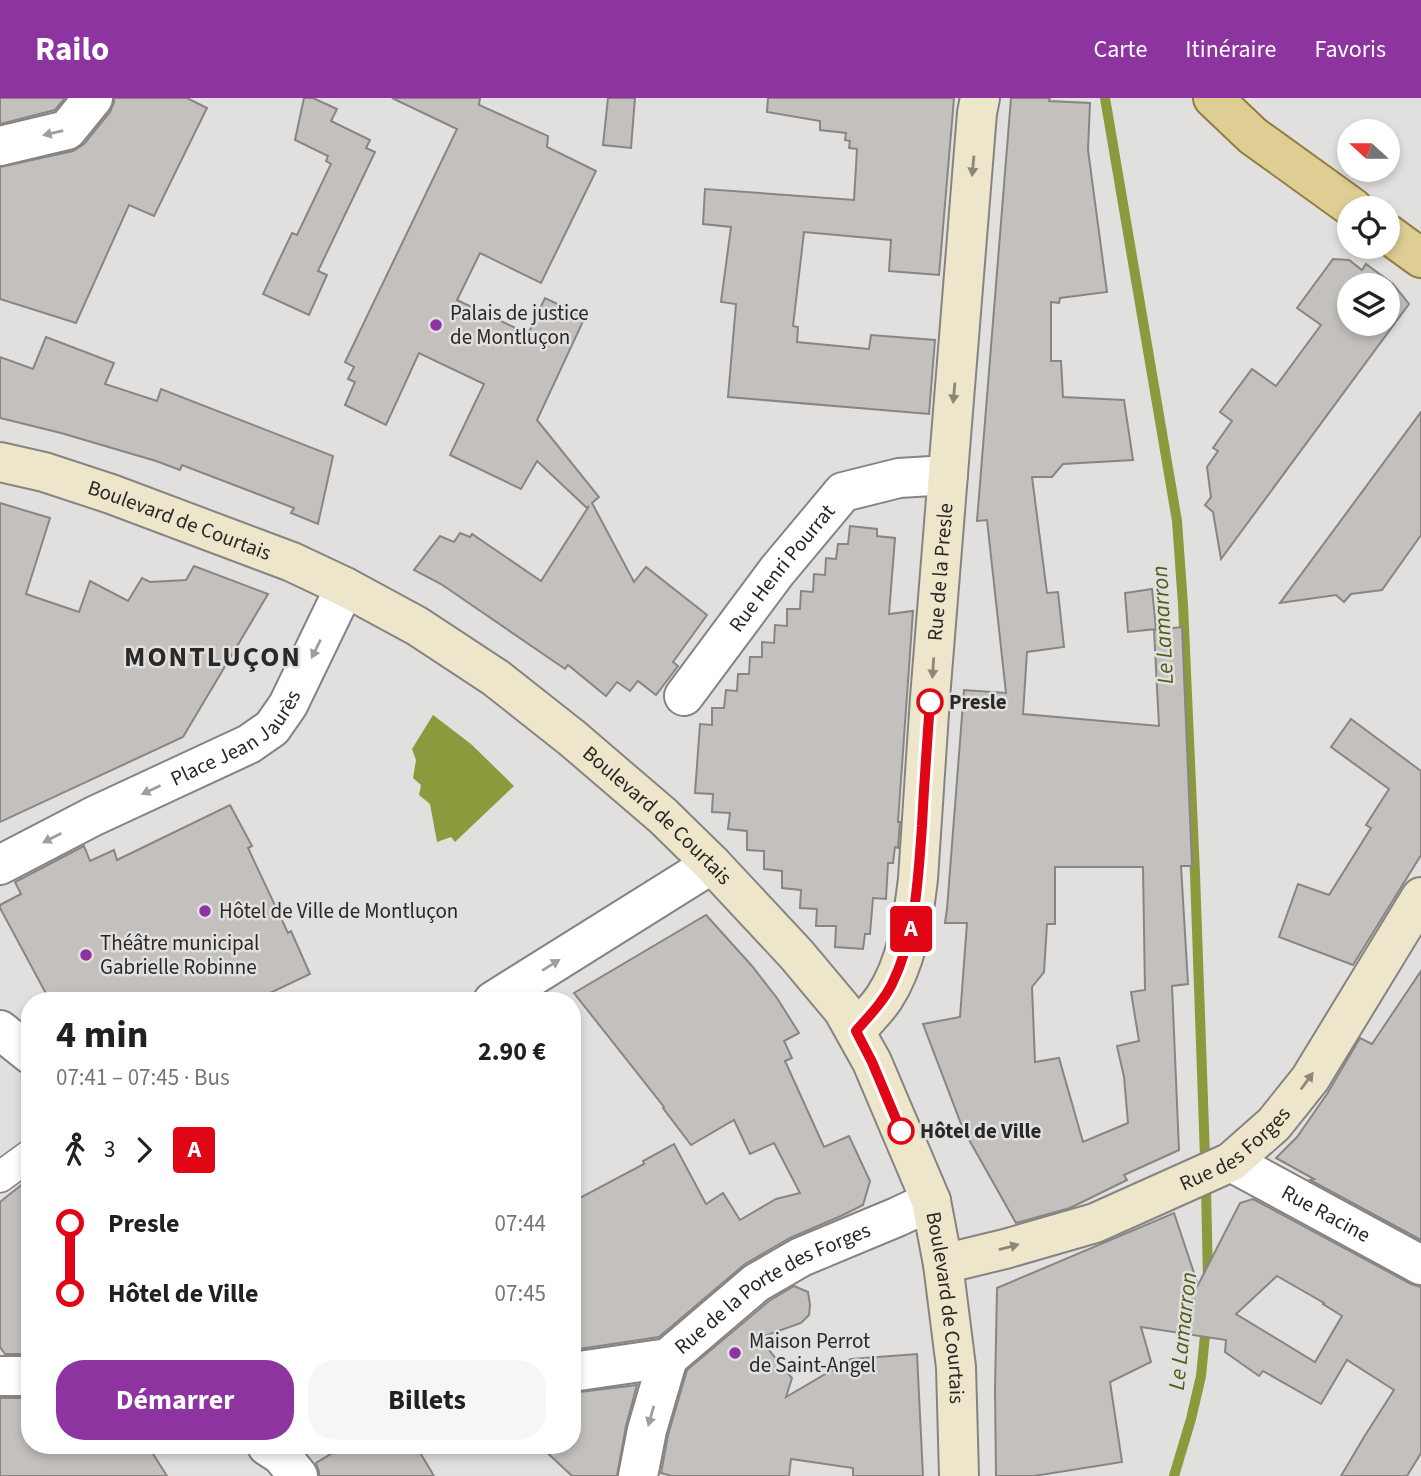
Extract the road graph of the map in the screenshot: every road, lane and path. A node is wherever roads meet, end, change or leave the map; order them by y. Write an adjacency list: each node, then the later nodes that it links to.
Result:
1 (93, 98): 6 (street, one-way to 6)
2 (980, 98): 11 (main road, Rue de la Presle, one-way to 11)
3 (1183, 98): 5 (main road)
4 (1213, 98): 5 (main road)
5 (1253, 136): 7 (main road)
6 (0, 146)
7 (1337, 196)
8 (1400, 243): 9 (main road)
9 (1421, 258)
10 (0, 462): 12 (main road, Boulevard de Courtais)
11 (948, 475): 13 (street, Rue Henri Pourrat); 19 (main road, Rue de la Presle, one-way to 19)
12 (345, 587): 14 (main road, Boulevard de Courtais); 15 (street, Place Jean Jaurès, one-way to 15)
13 (684, 696)
14 (712, 864): 17 (street, one-way to 14); 19 (main road, Boulevard de Courtais)
15 (0, 865)
16 (1421, 897): 22 (main road, Rue des Forges, one-way to 16)
17 (507, 992)
18 (0, 1030): 20 (street)
19 (856, 1031): 24 (main road, Boulevard de Courtais)
20 (21, 1047)
21 (21, 1162): 23 (street)
22 (1231, 1162): 25 (main road, Rue des Forges, one-way to 22); 26 (street, Rue Racine)
23 (0, 1177)
24 (931, 1201): 25 (main road, Boulevard de Courtais); 27 (street, Rue de la Porte des Forges)
25 (943, 1264): 32 (main road, Boulevard de Courtais)
26 (1421, 1265)
27 (668, 1357): 28 (street, Rue de la Porte des Forges); 31 (street, one-way to 31)
28 (581, 1371)
29 (0, 1376): 30 (street)
30 (21, 1376)
31 (638, 1476)
32 (959, 1476)

